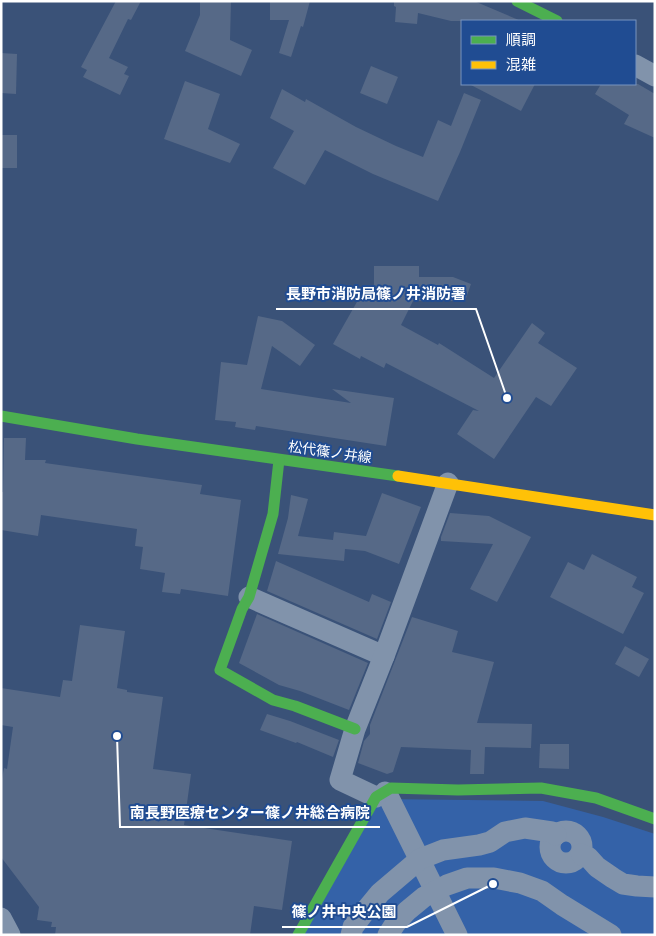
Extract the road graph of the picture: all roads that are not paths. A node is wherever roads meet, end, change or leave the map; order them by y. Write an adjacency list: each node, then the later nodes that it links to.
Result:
1 (517, 1): 2 (street)
2 (555, 20)
3 (636, 66): 4 (street)
4 (655, 76)
5 (1, 416): 6 (street, 松代篠ノ井線)
6 (280, 460): 7 (street, 松代篠ノ井線); 9 (street)
7 (448, 483): 8 (street, 松代篠ノ井線); 10 (street)
8 (655, 515)
9 (248, 597): 10 (street); 11 (street)
10 (384, 656): 11 (street)
11 (355, 729): 12 (street)
12 (381, 794): 13 (street); 14 (street); 19 (street)
13 (655, 819)
14 (420, 860): 15 (street); 16 (street); 20 (street)
15 (655, 887)
16 (436, 891): 21 (street); 22 (street); 23 (street)
17 (1, 918): 18 (street)
18 (10, 935)
19 (298, 935)
20 (350, 935)
21 (388, 935)
22 (457, 935)
23 (611, 935)

